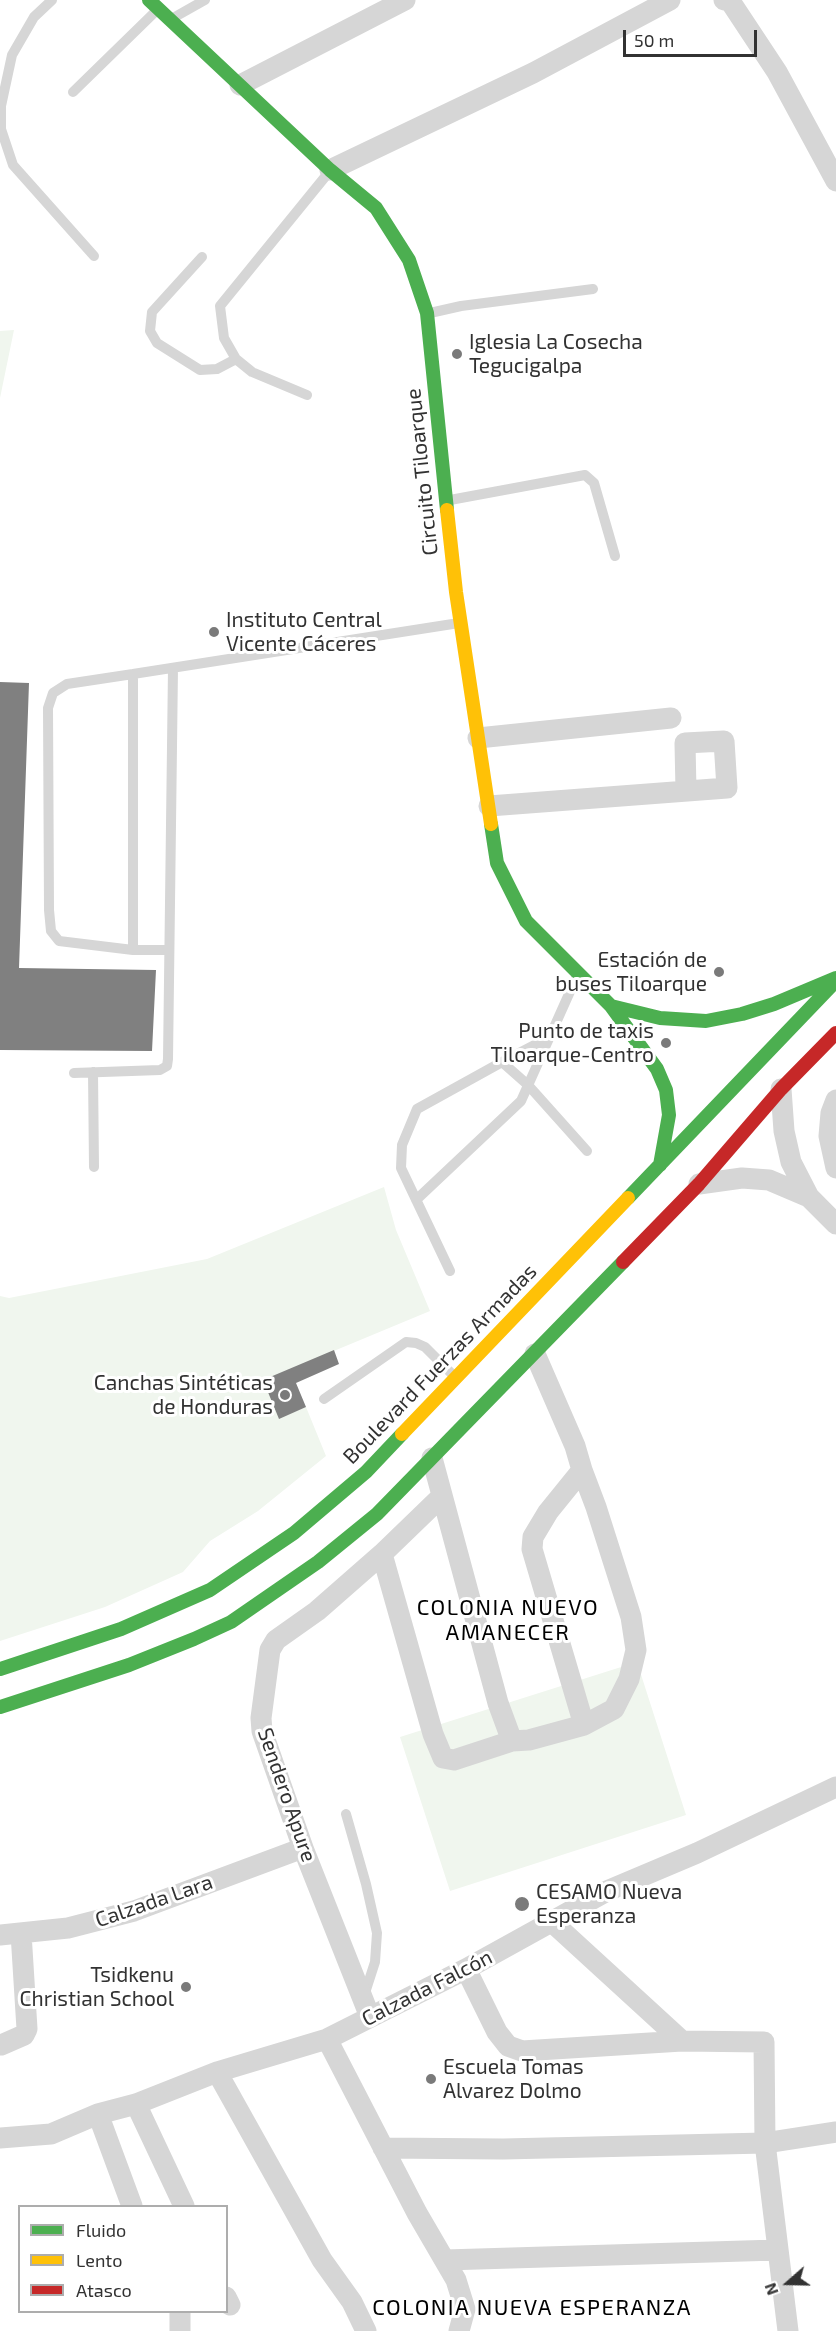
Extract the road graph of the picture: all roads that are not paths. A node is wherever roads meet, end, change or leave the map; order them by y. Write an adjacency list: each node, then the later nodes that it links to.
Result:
1 (52, 0): 12 (lane)
2 (205, 0): 7 (lane)
3 (405, 0): 8 (street)
4 (670, 0): 10 (street)
5 (728, 0): 11 (street)
6 (154, 4): 7 (main road, Circuito Tiloarque); 9 (lane)
7 (171, 20): 8 (main road, Circuito Tiloarque)
8 (240, 85): 10 (main road, Circuito Tiloarque)
9 (73, 92)
10 (330, 170): 15 (main road, Circuito Tiloarque); 16 (lane)
11 (836, 181)
12 (94, 256)
13 (202, 257): 16 (lane)
14 (593, 289): 15 (lane)
15 (427, 314): 18 (main road, Circuito Tiloarque)
16 (236, 359): 17 (lane)
17 (307, 395)
18 (446, 501): 19 (lane); 20 (main road, Circuito Tiloarque)
19 (615, 556)
20 (461, 622): 21 (lane); 24 (main road, Circuito Tiloarque)
21 (172, 668): 22 (lane); 28 (lane)
22 (133, 674): 27 (lane); 27 (lane)
23 (671, 718): 24 (street)
24 (478, 738): 26 (main road, Circuito Tiloarque)
25 (686, 791): 26 (street)
26 (489, 806): 29 (main road, Circuito Tiloarque)
27 (133, 950): 28 (lane)
28 (169, 950): 36 (lane)
29 (578, 974): 31 (main road, Circuito Tiloarque); 33 (lane)
30 (836, 980): 31 (main road); 41 (main road, Boulevard Fuerzas Armadas)
31 (611, 1006): 41 (main road, Circuito Tiloarque)
32 (836, 1033): 38 (main road)
33 (550, 1038): 34 (lane); 37 (lane)
34 (502, 1062): 37 (lane); 46 (lane)
35 (74, 1072): 36 (lane)
36 (93, 1072): 42 (lane)
37 (528, 1085): 40 (lane); 46 (lane)
38 (781, 1089): 44 (main road); 45 (street)
39 (836, 1100): 43 (street)
40 (587, 1151)
41 (660, 1165): 50 (main road, Boulevard Fuerzas Armadas)
42 (94, 1167)
43 (836, 1168)
44 (699, 1184): 45 (street); 49 (main road)
45 (809, 1197): 47 (street)
46 (416, 1200): 48 (lane)
47 (836, 1224)
48 (450, 1271)
49 (535, 1354): 52 (main road); 53 (street)
50 (456, 1378): 51 (lane); 56 (main road, Boulevard Fuerzas Armadas)
51 (324, 1399)
52 (432, 1458): 54 (street); 57 (main road)
53 (582, 1470): 58 (street); 58 (street)
54 (442, 1496): 55 (street, Sendero Apure); 59 (street)
55 (382, 1554): 59 (street); 62 (street, Sendero Apure)
56 (0, 1669)
57 (0, 1707)
58 (584, 1725): 59 (street)
59 (512, 1741)
60 (836, 1786): 63 (street, Calzada Falcón)
61 (346, 1814): 66 (lane)
62 (303, 1848): 64 (street, Calzada Lara); 66 (street, Sendero Apure)
63 (552, 1922): 65 (street, Calzada Falcón); 68 (street)
64 (10, 1934): 69 (street)
65 (465, 1969): 66 (street, Calzada Falcón); 68 (street)
66 (366, 2008): 67 (street, Calzada Falcón)
67 (327, 2039): 70 (street, Calzada Falcón); 76 (street)
68 (682, 2041): 75 (street)
69 (1, 2044)
70 (217, 2072): 71 (street, Calzada Falcón); 83 (street)
71 (136, 2103): 72 (street, Calzada Falcón); 78 (street)
72 (98, 2114): 74 (street, Calzada Falcón); 77 (street)
73 (836, 2132): 75 (street)
74 (0, 2138)
75 (765, 2143): 76 (street); 79 (street)
76 (383, 2148): 80 (street)
77 (132, 2205)
78 (184, 2205)
79 (777, 2250): 80 (street); 85 (street)
80 (446, 2260): 84 (street)
81 (180, 2313): 82 (street)
82 (180, 2331)
83 (366, 2331)
84 (459, 2331)
85 (788, 2331)

